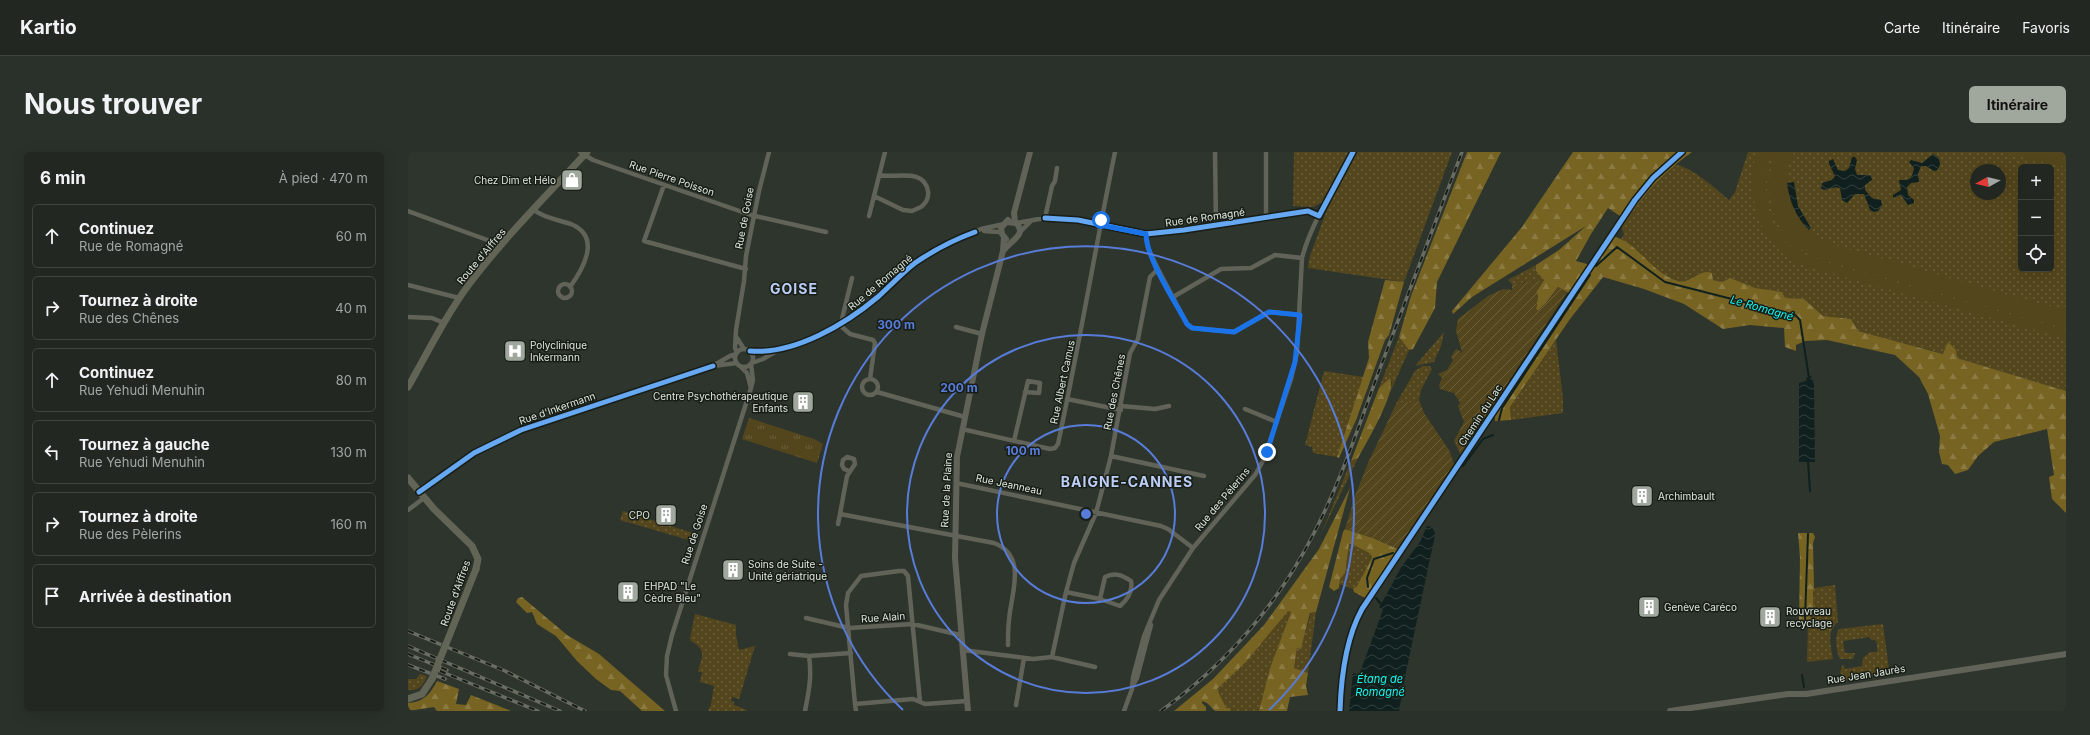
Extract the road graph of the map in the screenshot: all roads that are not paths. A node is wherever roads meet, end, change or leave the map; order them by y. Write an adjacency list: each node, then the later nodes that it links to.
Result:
1 (769, 152): 17 (street, Rue de Goise)
2 (885, 152): 11 (street)
3 (1030, 152): 16 (street)
4 (1115, 152): 25 (street, Rue Albert Camus)
5 (1215, 152): 26 (street)
6 (1266, 152): 20 (street)
7 (1353, 152): 19 (street, Rue des Pèlerins)
8 (1682, 152): 109 (street, Chemin du Lac)
9 (584, 153): 12 (street, Rue Pierre Poisson); 14 (main road, Route d'Aiffres)
10 (1057, 168): 21 (street)
11 (879, 175): 13 (street); 13 (street)
12 (664, 185): 17 (street, Rue Pierre Poisson); 36 (street)
13 (874, 196): 18 (street)
14 (534, 210): 33 (main road, Route d'Aiffres); 40 (street)
15 (408, 211): 33 (street)
16 (1014, 213): 23 (street); 24 (street)
17 (754, 215): 27 (street, Rue Pierre Poisson); 36 (street, Rue de Goise)
18 (869, 216)
19 (1319, 216): 20 (street, Rue de Romagné); 35 (street, Rue des Pèlerins)
20 (1266, 217): 26 (street, Rue de Romagné)
21 (1045, 218): 22 (street, Rue de Romagné); 25 (street, Rue de Romagné)
22 (1032, 220): 23 (street, Rue de Romagné); 29 (street)
23 (1016, 222): 24 (street); 29 (street)
24 (1005, 223): 28 (street, Rue de Romagné); 31 (street)
25 (1100, 225): 30 (street, Rue de Romagné); 63 (street, Rue Albert Camus)
26 (1216, 226): 30 (street, Rue de Romagné)
27 (826, 232)
28 (975, 232): 31 (street, Rue de Romagné); 46 (street, Rue de Romagné)
29 (1020, 232): 32 (street)
30 (1146, 234): 37 (street)
31 (1003, 235): 32 (street); 34 (street, Rue de la Plaine)
32 (1012, 240): 34 (street, Rue de la Plaine)
33 (501, 245): 42 (main road, Route d'Aiffres)
34 (1003, 251): 48 (street, Rue de la Plaine)
35 (1302, 258): 41 (street); 43 (street, Rue des Pèlerins)
36 (746, 269): 49 (street, Rue de Goise)
37 (1158, 269): 41 (street); 65 (street, Rue des Chênes)
38 (852, 278): 46 (street)
39 (408, 285): 42 (street)
40 (570, 287)
41 (1173, 297): 43 (street)
42 (459, 298): 45 (main road, Route d'Aiffres)
43 (1300, 315): 68 (street, Rue des Pèlerins)
44 (408, 316): 45 (street)
45 (444, 323): 59 (main road, Route d'Aiffres)
46 (841, 323): 51 (street, Rue de Romagné); 58 (street)
47 (956, 327): 48 (street)
48 (982, 334): 67 (street, Rue de la Plaine)
49 (736, 336): 50 (street); 53 (street, Rue de Goise)
50 (744, 349): 52 (street); 53 (street)
51 (780, 349): 52 (street, Rue de Romagné); 55 (street, Rue de Romagné)
52 (750, 351): 55 (street)
53 (737, 354): 54 (street); 56 (street, Rue d'Inkermann)
54 (737, 363): 56 (street, Rue d'Inkermann); 57 (street)
55 (752, 364): 57 (street); 60 (street, Rue de Goise)
56 (713, 366): 76 (street, Rue d'Inkermann)
57 (741, 367): 60 (street)
58 (870, 379): 61 (street); 61 (street)
59 (408, 387)
60 (751, 388): 104 (street, Rue de Goise)
61 (877, 392): 67 (street)
62 (1025, 392): 70 (street)
63 (1068, 399): 65 (street); 70 (street, Rue Albert Camus)
64 (1168, 406): 65 (street)
65 (1121, 408): 71 (street, Rue des Chênes)
66 (1245, 409): 68 (street)
67 (965, 417): 69 (street, Rue de la Plaine)
68 (1277, 422): 83 (street, Rue des Pèlerins)
69 (962, 429): 70 (street, Rue Albert Camus); 75 (street, Rue de la Plaine)
70 (1014, 441)
71 (1111, 456): 73 (street); 79 (street, Rue des Chênes)
72 (849, 471): 80 (street)
73 (1204, 476)
74 (408, 478): 76 (main road, Route d'Aiffres)
75 (956, 482): 79 (street, Rue Jeanneau); 82 (street, Rue de la Plaine)
76 (419, 492): 77 (main road, Route d'Aiffres)
77 (424, 498): 78 (street); 99 (main road, Route d'Aiffres, bridge)
78 (408, 510)
79 (1096, 513): 83 (street, Rue Jeanneau); 84 (street, Rue des Chênes)
80 (840, 514): 81 (street); 82 (street)
81 (838, 524)
82 (954, 535): 89 (street, Rue de la Plaine); 90 (street)
83 (1193, 548): 108 (street, Rue des Pèlerins)
84 (1066, 592): 85 (street); 96 (street, Rue des Chênes)
85 (1100, 599): 85 (street)
86 (806, 618): 88 (street, Rue Alain)
87 (913, 624): 88 (street, Rue Alain); 88 (street); 89 (street, Rue Alain); 101 (street)
88 (849, 628): 92 (street)
89 (960, 635): 91 (street, Rue de la Plaine)
90 (1008, 645)
91 (962, 650): 97 (street); 100 (street, Rue de la Plaine)
92 (850, 653): 95 (street); 102 (street)
93 (790, 654): 95 (street)
94 (2066, 654): 110 (street, Rue Jean Jaurès)
95 (809, 656): 105 (street)
96 (1052, 657): 97 (street); 98 (street)
97 (1024, 658): 103 (street)
98 (1096, 667)
99 (408, 700)
100 (967, 701): 101 (street); 107 (street, Rue de la Plaine)
101 (920, 702): 102 (street)
102 (855, 704): 106 (street)
103 (1016, 705)
104 (676, 711)
105 (805, 711)
106 (856, 711)
107 (968, 711)
108 (1124, 711)
109 (1340, 711)
110 (1670, 711)

